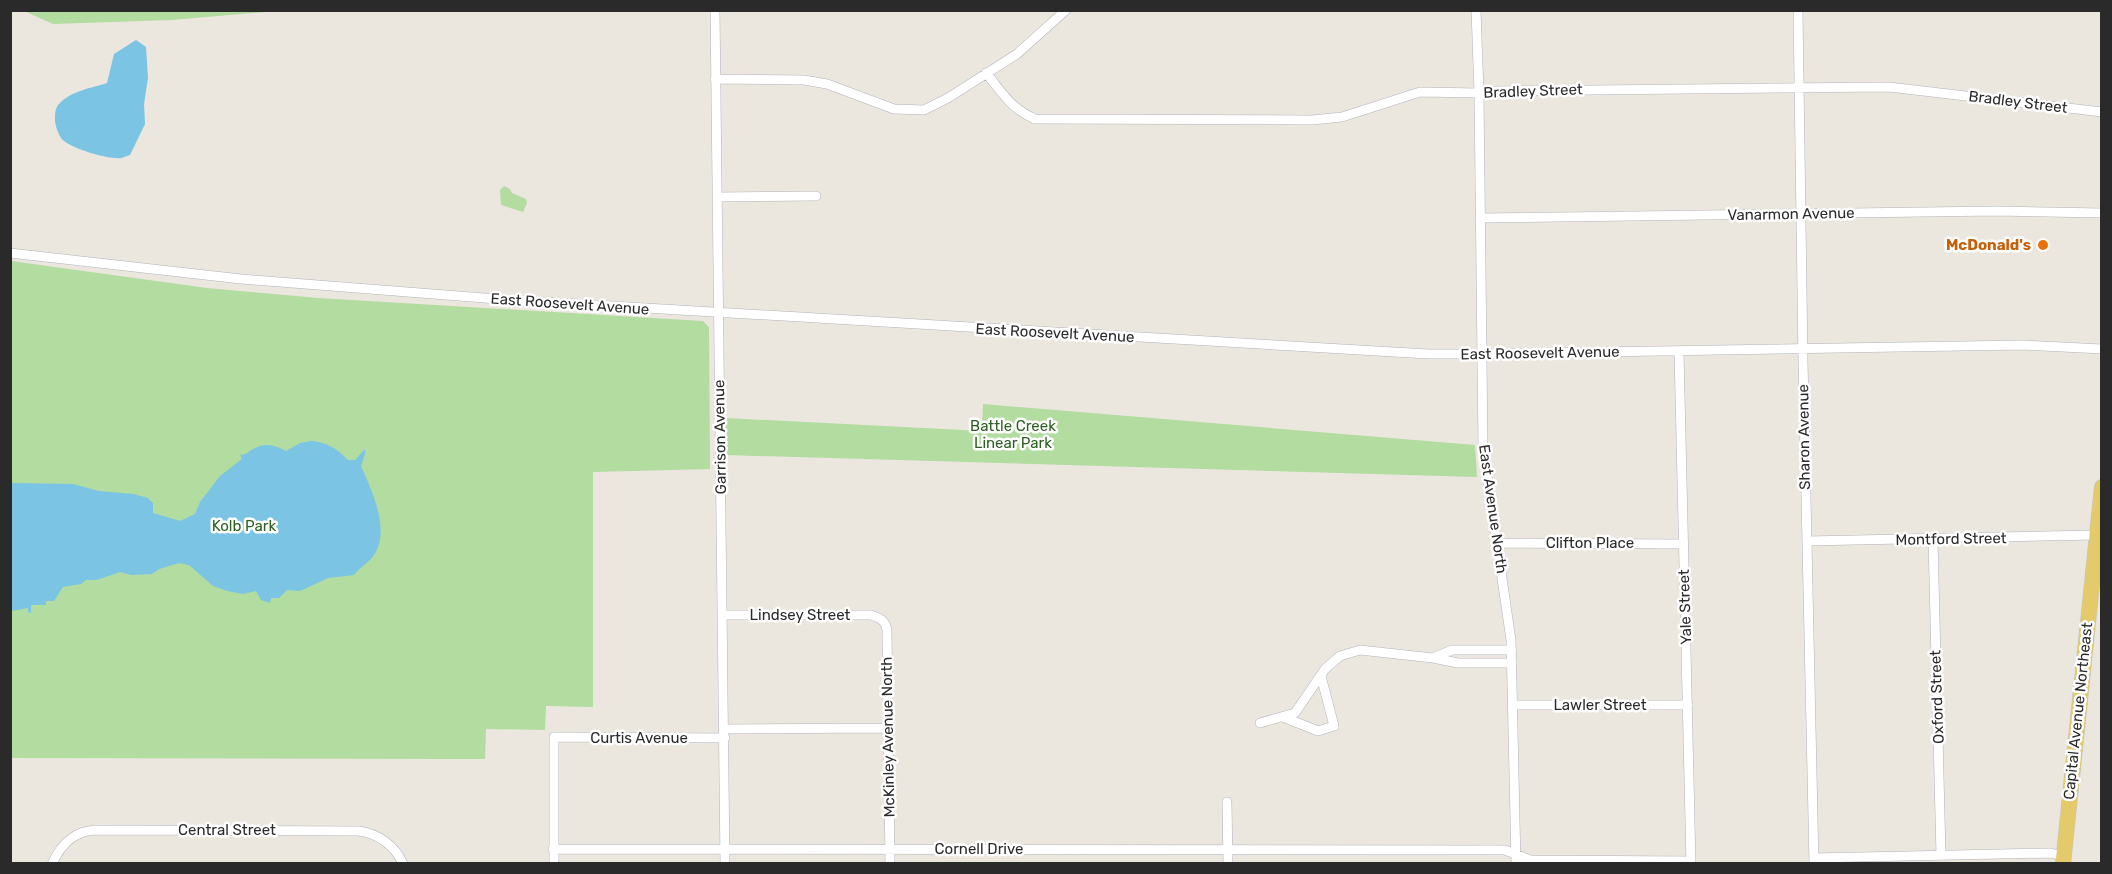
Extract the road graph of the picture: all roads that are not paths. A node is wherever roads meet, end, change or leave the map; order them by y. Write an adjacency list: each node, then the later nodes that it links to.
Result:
1 (715, 10): 6 (street, Garrison Avenue)
2 (1066, 10): 5 (street)
3 (1476, 10): 8 (street, East Avenue North)
4 (1798, 10): 7 (street, Sharon Avenue)
5 (986, 73): 6 (street); 8 (street, Bradley Street)
6 (715, 79): 11 (street, Garrison Avenue)
7 (1800, 87): 8 (street, Bradley Street); 9 (street, Bradley Street); 13 (street, Sharon Avenue)
8 (1479, 93): 14 (street, East Avenue North)
9 (2102, 112)
10 (816, 196): 11 (street)
11 (718, 197): 16 (street, Garrison Avenue)
12 (2102, 213): 13 (street, Vanarmon Avenue)
13 (1802, 214): 14 (street, Vanarmon Avenue); 17 (street, Sharon Avenue)
14 (1480, 218): 20 (street, East Avenue North)
15 (10, 253): 16 (street, East Roosevelt Avenue)
16 (719, 313): 20 (street, East Roosevelt Avenue); 27 (street, Garrison Avenue)
17 (1803, 349): 18 (street, East Roosevelt Avenue); 19 (street, East Roosevelt Avenue); 24 (street, Sharon Avenue)
18 (2102, 349)
19 (1679, 351): 20 (street, East Roosevelt Avenue); 26 (street, Yale Street)
20 (1482, 354): 25 (street, East Avenue North)
21 (2102, 488): 22 (main road, Capital Avenue Northeast)
22 (2096, 535): 23 (street, Montford Street); 46 (main road, Capital Avenue Northeast)
23 (1933, 540): 24 (street, Montford Street); 44 (street, Oxford Street)
24 (1807, 541): 47 (street, Sharon Avenue)
25 (1497, 543): 26 (street, Clifton Place); 29 (street, East Avenue North)
26 (1683, 544): 34 (street, Yale Street)
27 (723, 615): 28 (street, Lindsey Street); 38 (street, Garrison Avenue)
28 (876, 617): 37 (street, McKinley Avenue North)
29 (1512, 650): 30 (street); 31 (street, East Avenue North)
30 (1433, 658): 31 (street); 32 (street)
31 (1512, 663): 33 (street, East Avenue North)
32 (1321, 676): 35 (street); 35 (street)
33 (1513, 705): 34 (street, Lawler Street); 45 (street, East Avenue North)
34 (1688, 705): 48 (street, Yale Street)
35 (1283, 717): 36 (street)
36 (1260, 723)
37 (888, 728): 38 (street, Curtis Avenue); 42 (street, McKinley Avenue North)
38 (724, 734): 40 (street, Garrison Avenue); 41 (street, Curtis Avenue)
39 (1227, 802): 43 (street)
40 (725, 848): 41 (street, Cornell Drive); 42 (street, Cornell Drive); 52 (street, Garrison Avenue)
41 (554, 849): 51 (street)
42 (890, 849): 43 (street, Cornell Drive); 53 (street, McKinley Avenue North)
43 (1228, 850): 45 (street, Cornell Drive); 54 (street)
44 (1941, 855): 46 (street); 47 (street)
45 (1516, 859): 48 (street, Cornell Drive)
46 (2063, 860)
47 (1814, 861)
48 (1691, 862)
49 (52, 864): 50 (street, Central Street)
50 (403, 864)
51 (554, 864)
52 (725, 864)
53 (890, 864)
54 (1228, 864)

